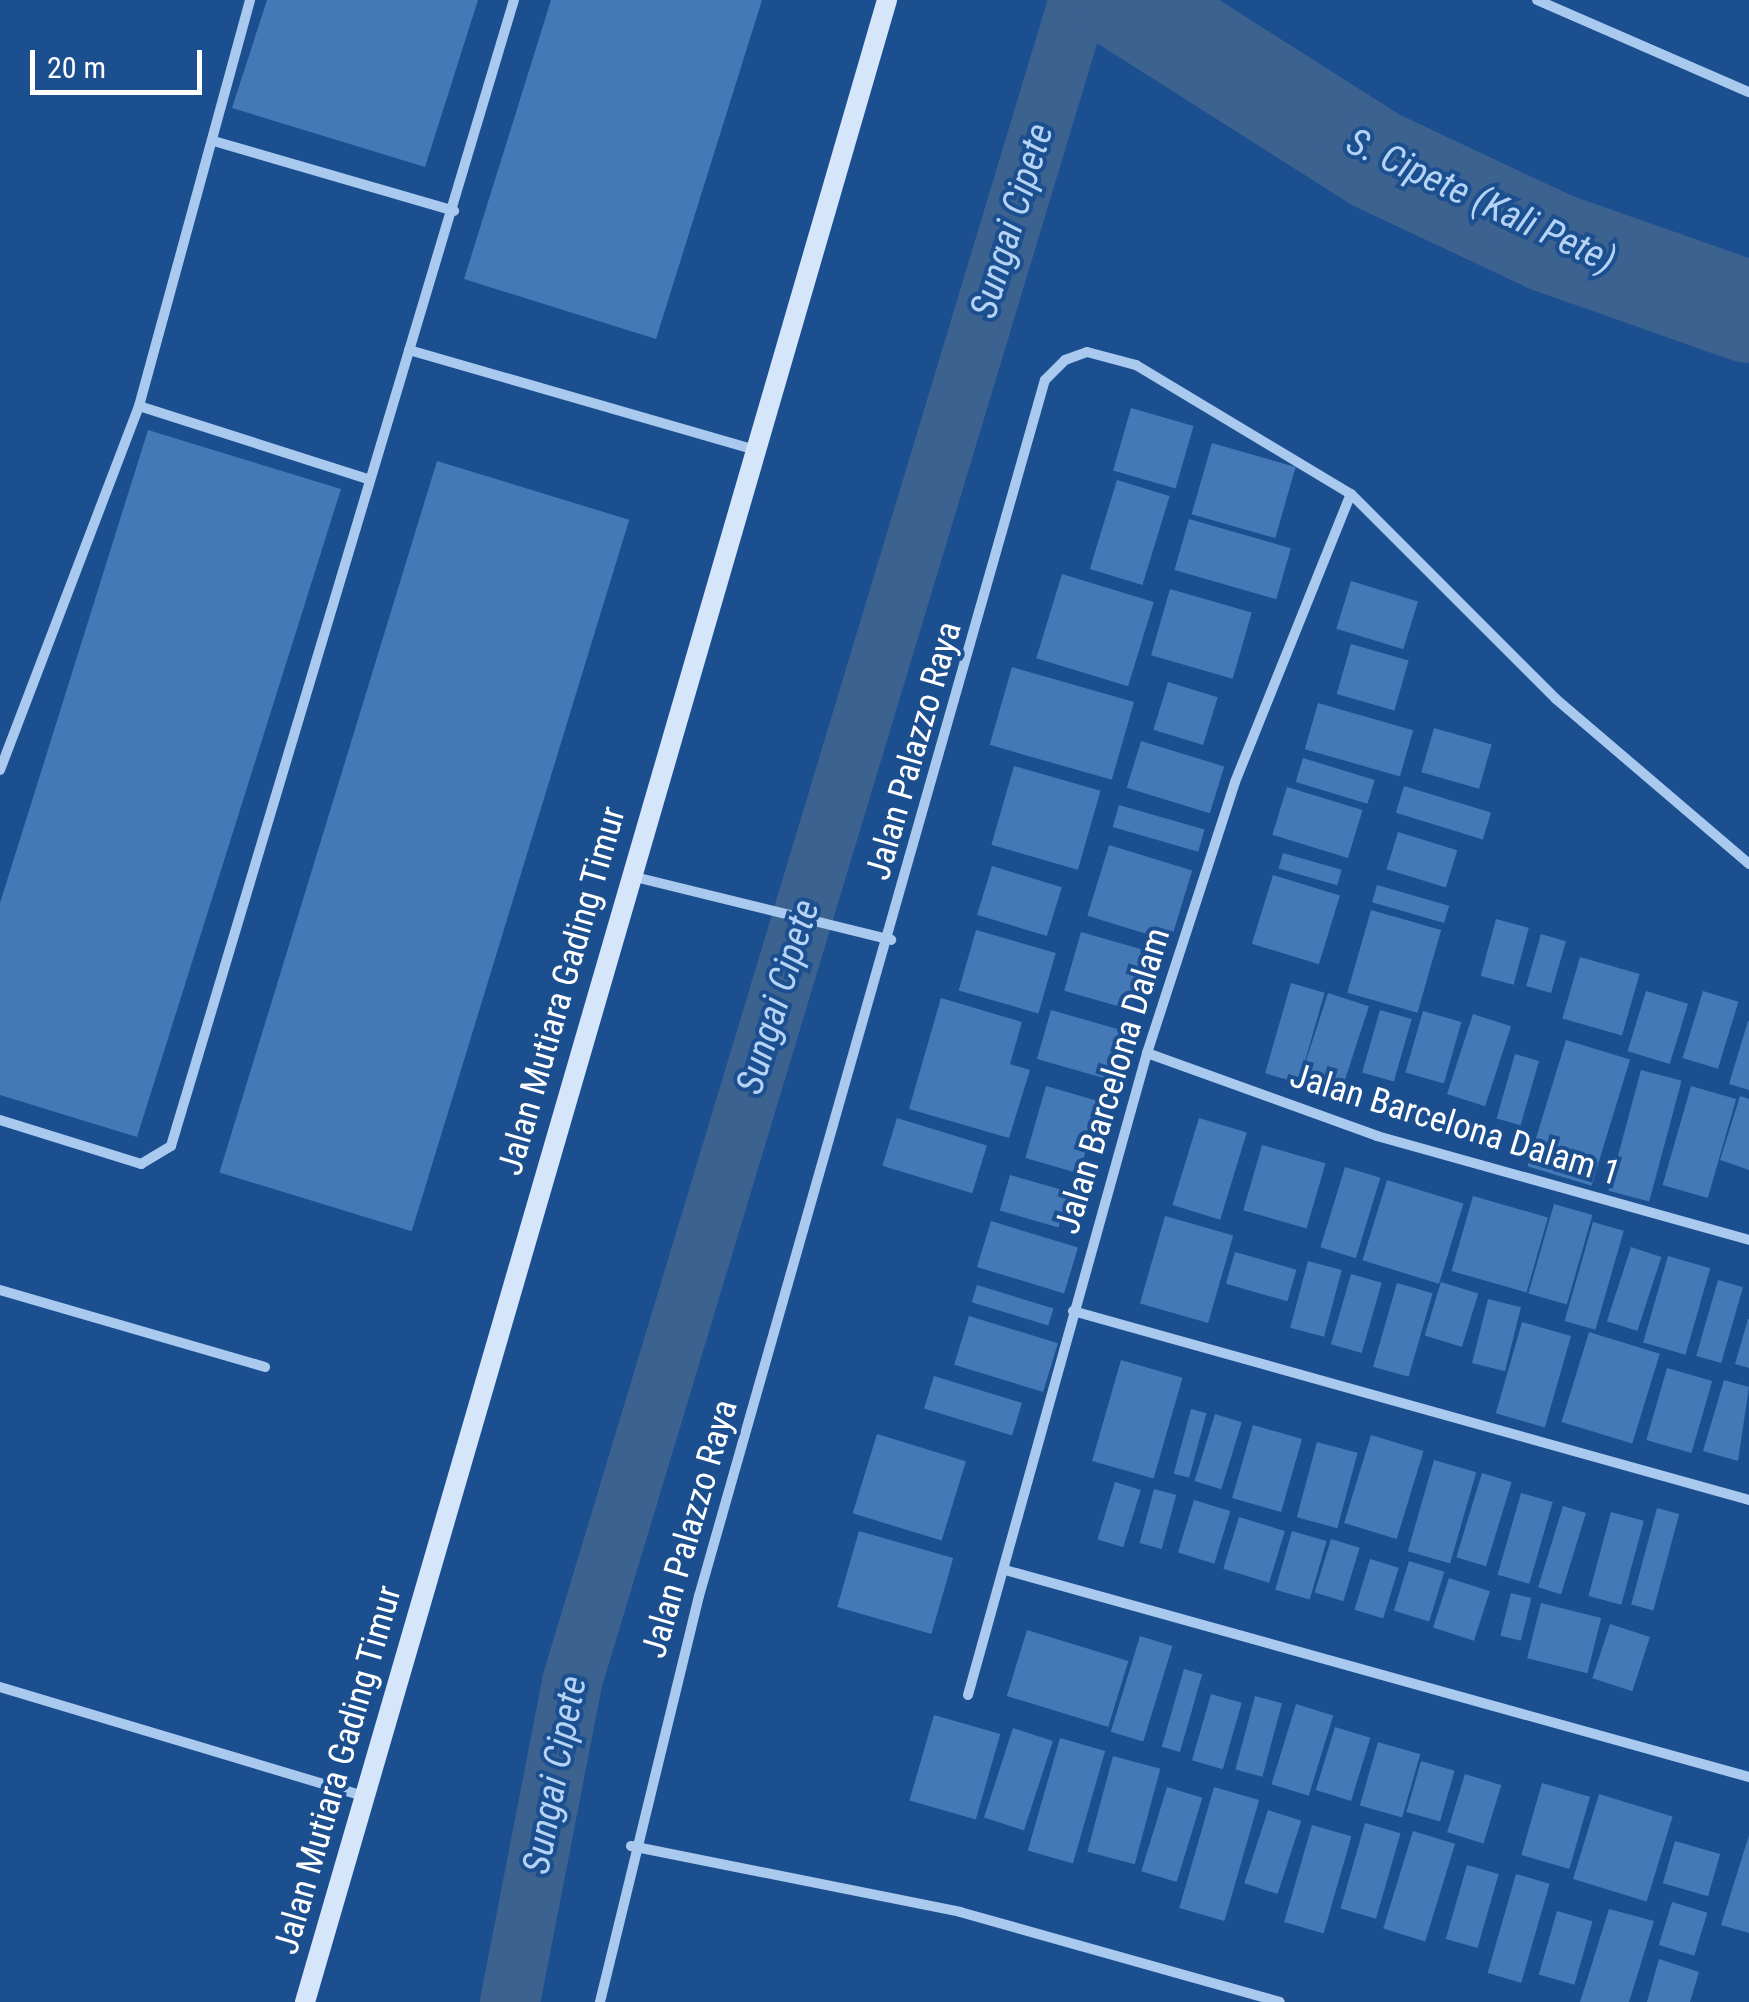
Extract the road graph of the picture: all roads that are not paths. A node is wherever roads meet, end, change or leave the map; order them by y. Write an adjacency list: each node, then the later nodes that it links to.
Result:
1 (250, 0): 6 (street)
2 (514, 0): 7 (street)
3 (888, 0): 10 (main road, Jalan Mutiara Gading Timur)
4 (1536, 0): 5 (street)
5 (1749, 92)
6 (217, 142): 7 (street); 9 (street)
7 (454, 211): 8 (street)
8 (409, 350): 10 (street); 11 (street)
9 (139, 406): 11 (street); 13 (street)
10 (753, 449): 15 (main road, Jalan Mutiara Gading Timur)
11 (368, 479): 18 (street)
12 (1351, 494): 14 (street, Jalan Palazzo Raya); 16 (street, Jalan Palazzo Raya); 17 (street, Jalan Barcelona Dalam)
13 (0, 770)
14 (1749, 864)
15 (630, 876): 16 (street); 28 (main road, Jalan Mutiara Gading Timur)
16 (890, 940): 29 (street, Jalan Palazzo Raya)
17 (1148, 1052): 19 (street, Jalan Barcelona Dalam 1); 21 (street, Jalan Barcelona Dalam)
18 (0, 1120)
19 (1749, 1240)
20 (0, 1290): 22 (street)
21 (1073, 1311): 23 (street); 24 (street, Jalan Barcelona Dalam)
22 (265, 1368)
23 (1749, 1500)
24 (1005, 1570): 26 (street, Jalan Barcelona Dalam); 27 (street)
25 (0, 1687): 28 (street)
26 (968, 1695)
27 (1749, 1777)
28 (363, 1796): 30 (main road, Jalan Mutiara Gading Timur)
29 (631, 1846): 31 (street, Jalan Palazzo Raya); 32 (street)
30 (305, 2002)
31 (600, 2002)
32 (1280, 2002)

